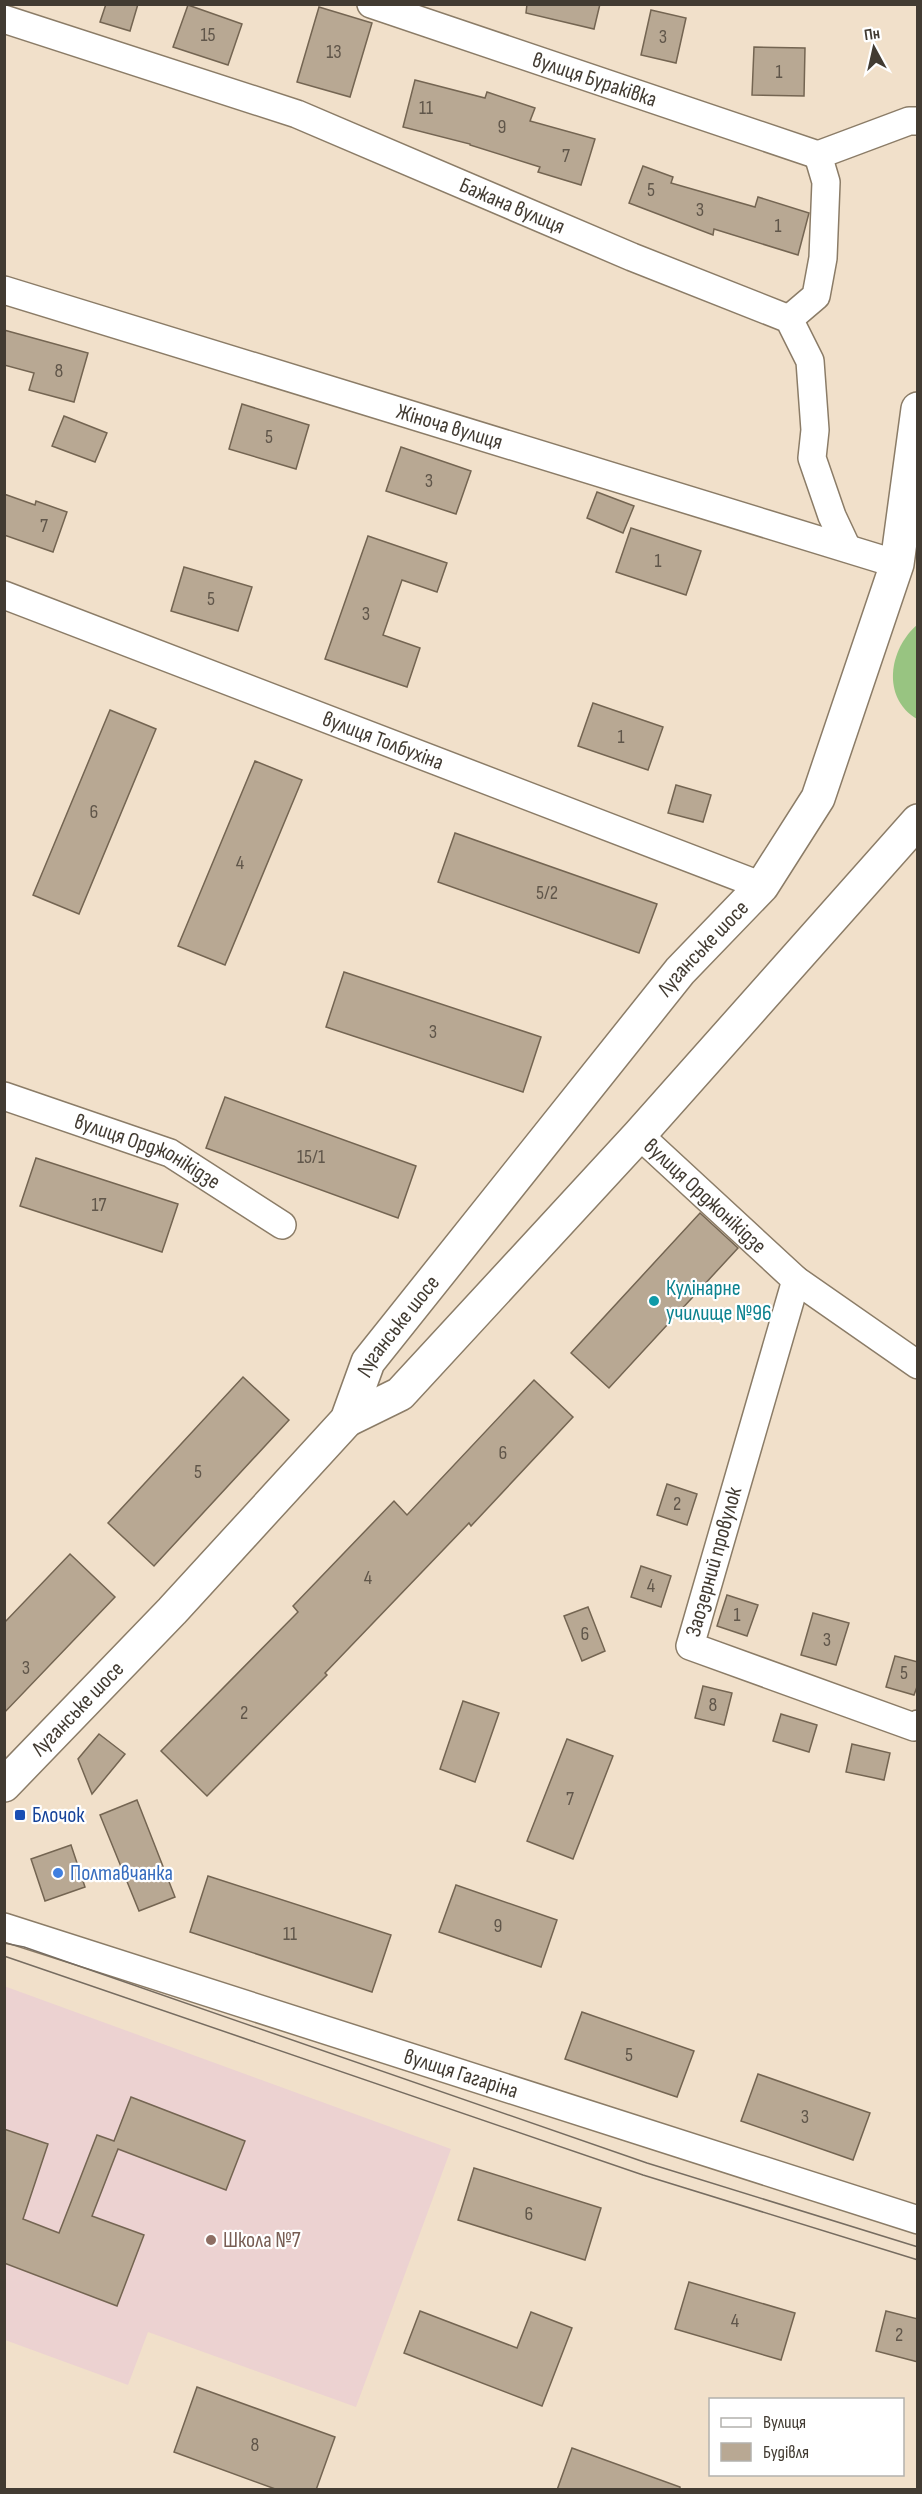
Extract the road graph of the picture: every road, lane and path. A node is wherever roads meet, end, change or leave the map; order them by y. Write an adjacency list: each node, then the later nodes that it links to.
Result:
1 (371, 4): 4 (street, вулиця Бураківка)
2 (4, 19): 6 (street, Бажана вулиця)
3 (918, 121): 4 (street)
4 (818, 155): 6 (street)
5 (4, 290): 8 (street, Жіноча вулиця)
6 (789, 319): 8 (street)
7 (918, 409): 9 (main road, Луганське шосе)
8 (847, 548): 9 (street, Жіноча вулиця)
9 (907, 567): 12 (main road, Луганське шосе)
10 (4, 595): 12 (street, вулиця Толбухіна)
11 (918, 821): 14 (main road, Луганське шосе)
12 (762, 886): 18 (main road, Луганське шосе)
13 (4, 1096): 15 (street, вулиця Орджонікідзе)
14 (639, 1135): 16 (street, вулиця Орджонікідзе); 18 (main road, Луганське шосе)
15 (282, 1225)
16 (796, 1280): 17 (street, вулиця Орджонікідзе); 19 (street, Заозерний провулок)
17 (918, 1365)
18 (347, 1420): 20 (main road, Луганське шосе)
19 (918, 1724)
20 (4, 1785)
21 (4, 1927): 22 (street, вулиця Гагаріна)
22 (918, 2220)

